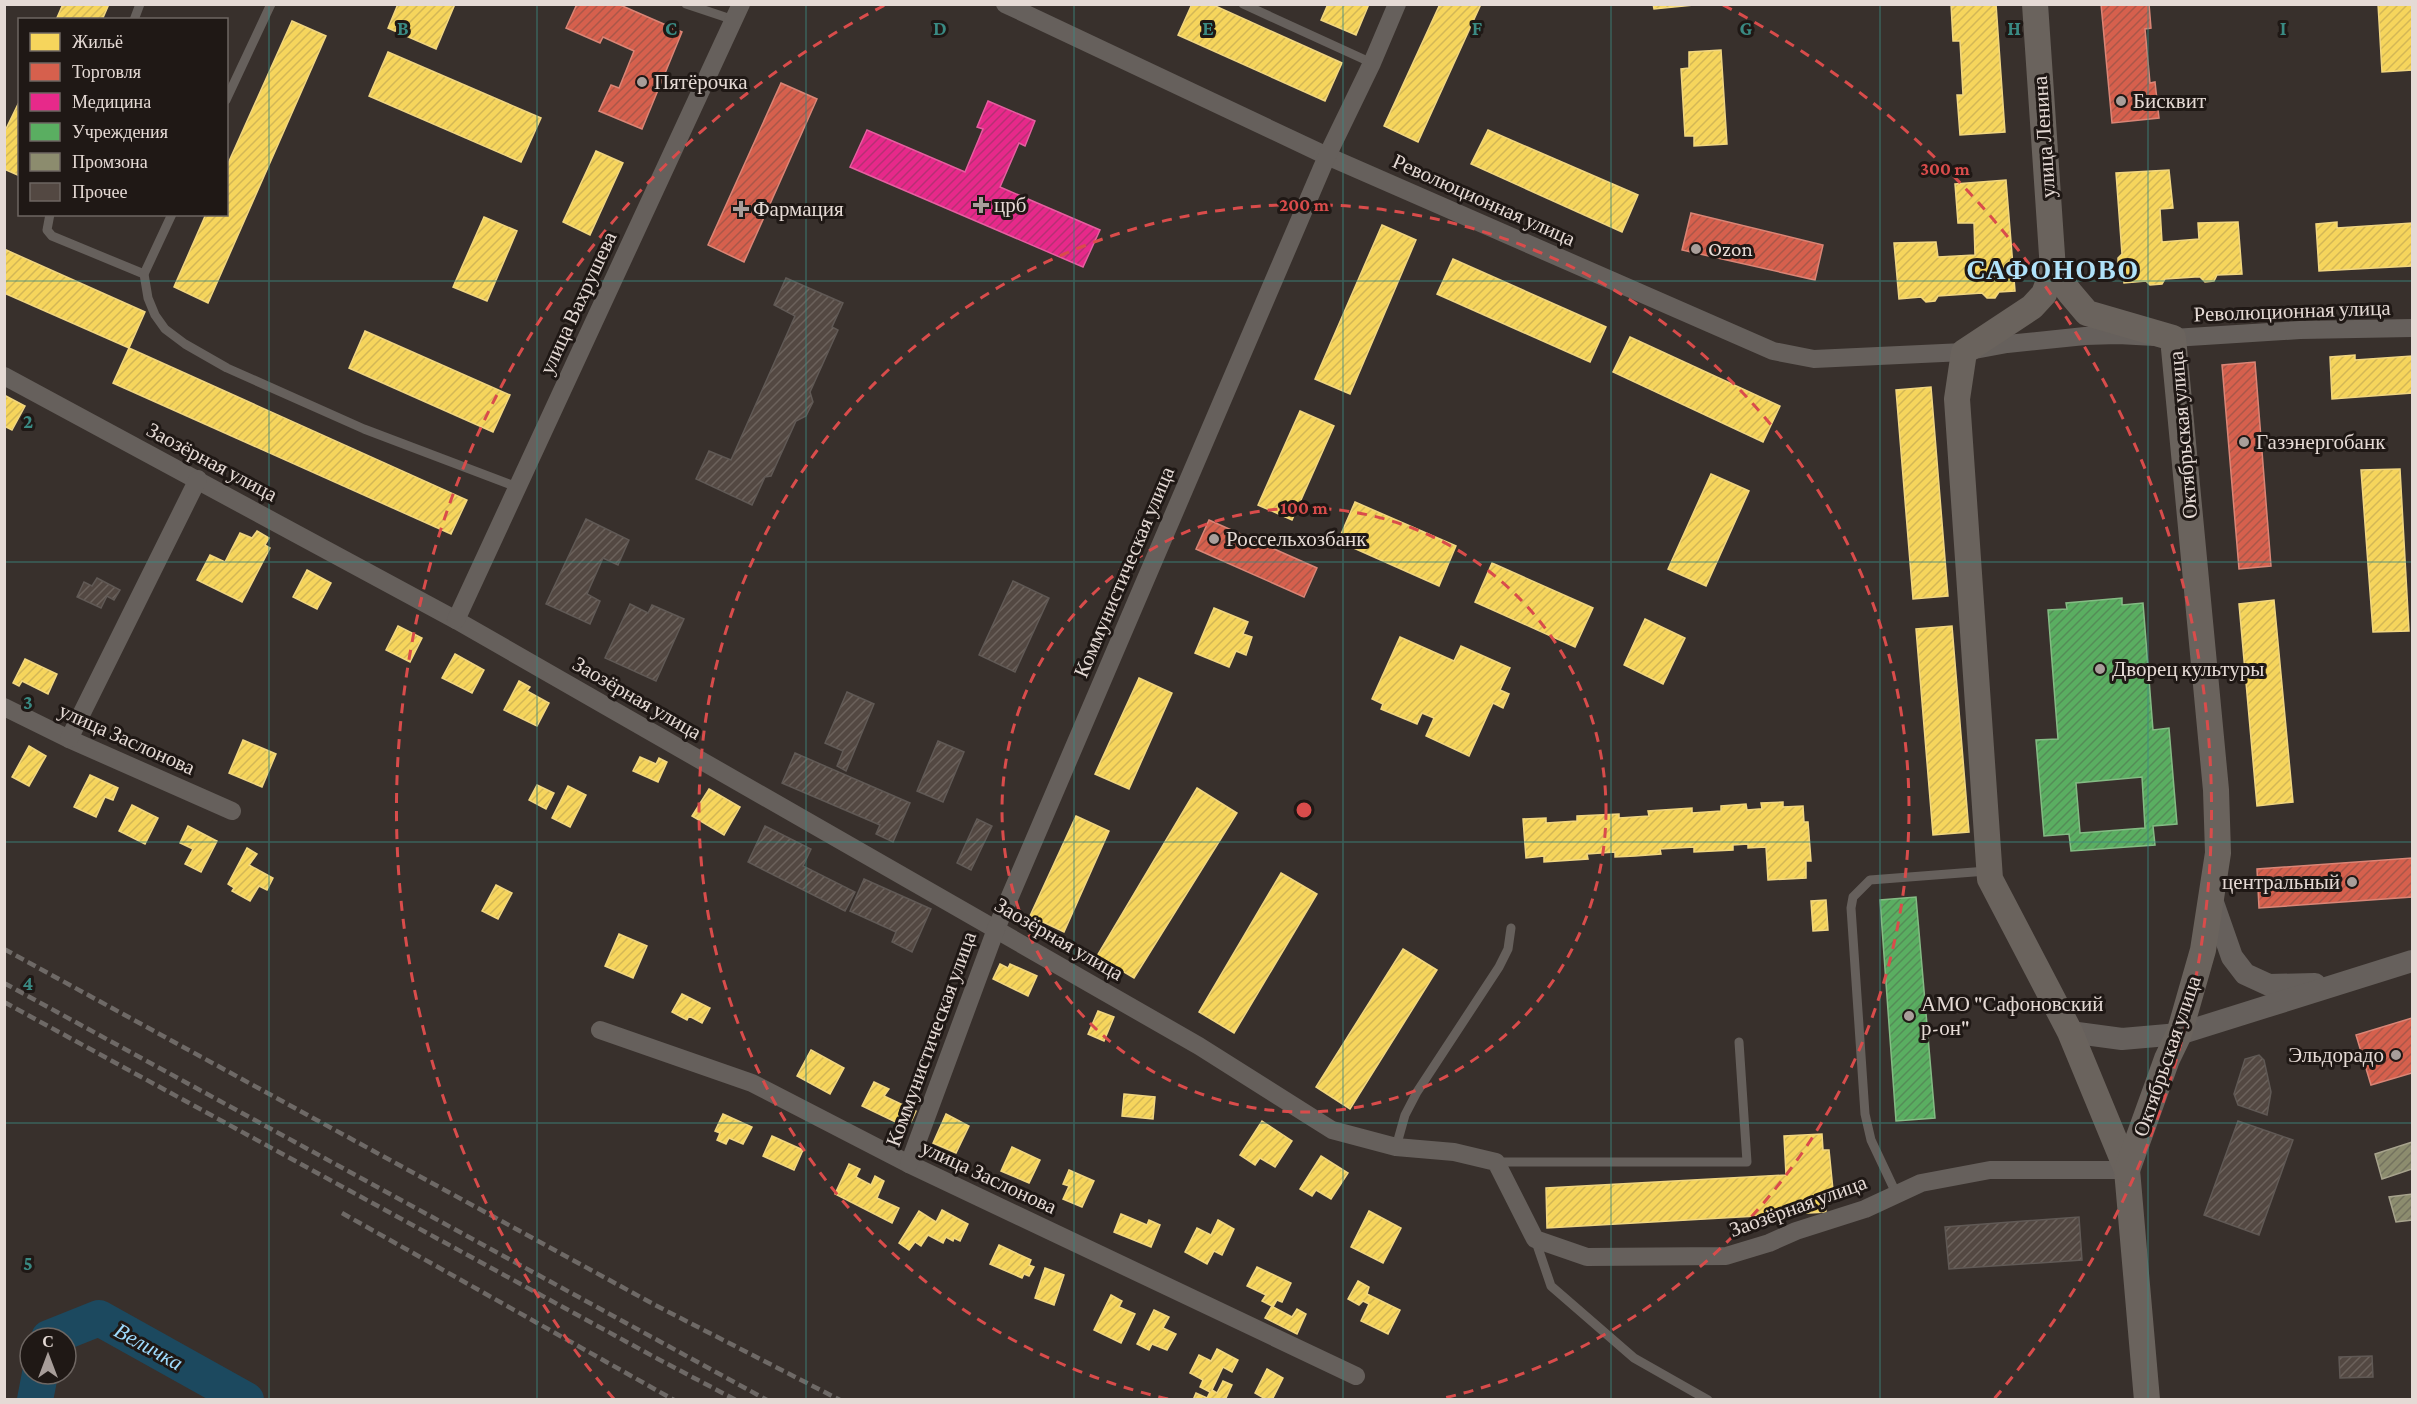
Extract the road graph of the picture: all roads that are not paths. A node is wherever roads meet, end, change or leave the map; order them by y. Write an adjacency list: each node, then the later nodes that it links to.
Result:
1 (271, 4): 9 (lane)
2 (686, 4): 7 (lane)
3 (1005, 4): 10 (street, Революционная улица)
4 (1243, 4): 8 (lane)
5 (1397, 4): 8 (street, Коммунистическая улица)
6 (2035, 4): 13 (main road, улица Ленина)
7 (737, 12): 20 (street, улица Вахрушева)
8 (1372, 63): 10 (street, Коммунистическая улица)
9 (228, 96)
10 (1327, 156): 17 (street, Революционная улица); 28 (street, Коммунистическая улица)
11 (50, 216): 14 (lane)
12 (171, 216): 14 (lane)
13 (2053, 270): 16 (main road, Октябрьская улица); 17 (main road)
14 (144, 274): 20 (lane)
15 (2412, 328): 16 (street, Революционная улица)
16 (2173, 338): 17 (street, Революционная улица); 26 (main road, Октябрьская улица)
17 (1964, 352): 25 (main road, Октябрьская улица)
18 (4, 376): 19 (street, Заозёрная улица)
19 (198, 479): 21 (street, Заозёрная улица); 23 (street)
20 (517, 487): 21 (street, улица Вахрушева)
21 (456, 620): 28 (street, Заозёрная улица)
22 (4, 707): 23 (street, улица Заслонова)
23 (69, 739): 24 (street, улица Заслонова)
24 (232, 811)
25 (1989, 871): 32 (main road, Октябрьская улица); 39 (lane)
26 (2211, 897): 30 (street); 33 (main road, Октябрьская улица)
27 (1512, 928): 35 (lane)
28 (996, 929): 35 (street, Заозёрная улица); 37 (street, Коммунистическая улица)
29 (2412, 961): 30 (street)
30 (2340, 983): 33 (street)
31 (600, 1030): 37 (street, улица Заслонова)
32 (2070, 1032): 33 (street); 38 (main road, Октябрьская улица)
33 (2180, 1034): 38 (main road, Октябрьская улица)
34 (1738, 1042): 36 (lane)
35 (1396, 1147): 36 (street, Заозёрная улица)
36 (1496, 1162): 40 (street)
37 (909, 1164): 41 (street, улица Заслонова)
38 (2127, 1170): 39 (street, Заозёрная улица); 43 (main road, Октябрьская улица)
39 (1896, 1193): 40 (street, Заозёрная улица)
40 (1535, 1239): 42 (lane)
41 (1356, 1376)
42 (1708, 1400)
43 (2147, 1400)

